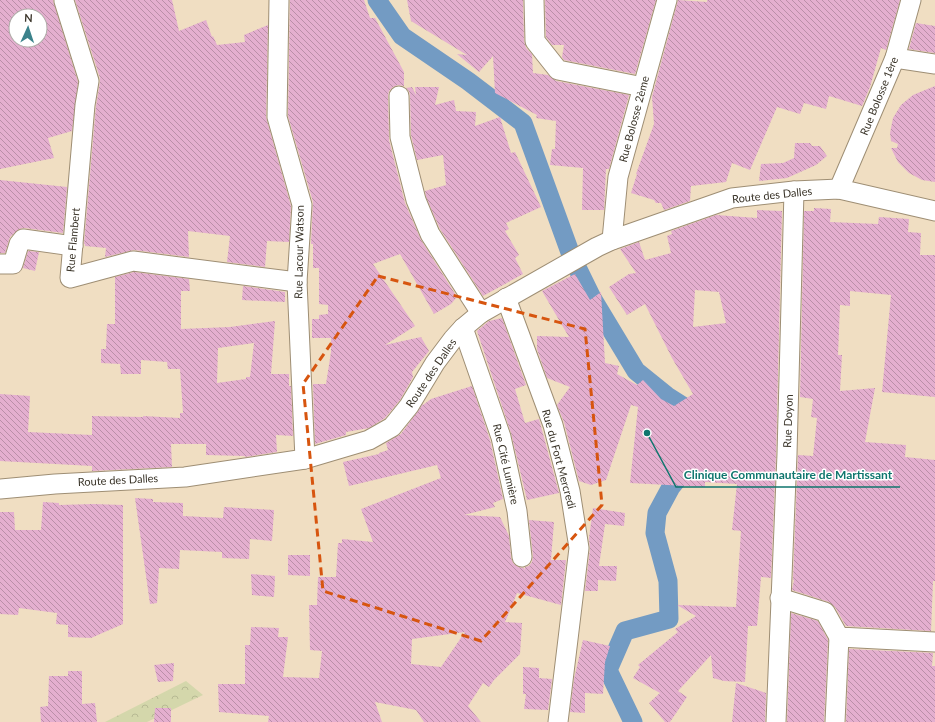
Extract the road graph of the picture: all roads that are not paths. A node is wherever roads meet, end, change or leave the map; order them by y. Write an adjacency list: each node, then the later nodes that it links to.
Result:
1 (279, 0): 16 (street, Rue Lacour Watson)
2 (534, 0): 8 (street)
3 (667, 0): 8 (street, Rue Bolosse 2ème)
4 (911, 0): 6 (street, Rue Bolosse 1ère)
5 (64, 1): 14 (street, Rue Flambert)
6 (895, 58): 7 (street); 10 (street, Rue Bolosse 1ère)
7 (935, 64)
8 (643, 87): 13 (street, Rue Bolosse 2ème)
9 (399, 96): 18 (street)
10 (840, 189): 11 (street, Route des Dalles); 12 (street, Route des Dalles)
11 (794, 191): 13 (street, Route des Dalles); 23 (street, Rue Doyon)
12 (935, 211)
13 (605, 244): 17 (street, Route des Dalles)
14 (73, 246): 15 (street); 16 (street, Rue Flambert)
15 (0, 264)
16 (297, 282): 20 (street, Rue Lacour Watson)
17 (506, 298): 18 (street, Route des Dalles); 26 (street, Rue du Fort Mercredi)
18 (481, 313): 19 (street, Route des Dalles)
19 (463, 328): 20 (street, Route des Dalles); 22 (street, Rue Cité Lumière)
20 (305, 459): 21 (street, Route des Dalles)
21 (0, 489)
22 (522, 557)
23 (780, 598): 24 (street); 27 (street, Rue Doyon)
24 (839, 637): 25 (street); 28 (street)
25 (935, 642)
26 (558, 722)
27 (776, 722)
28 (835, 722)

